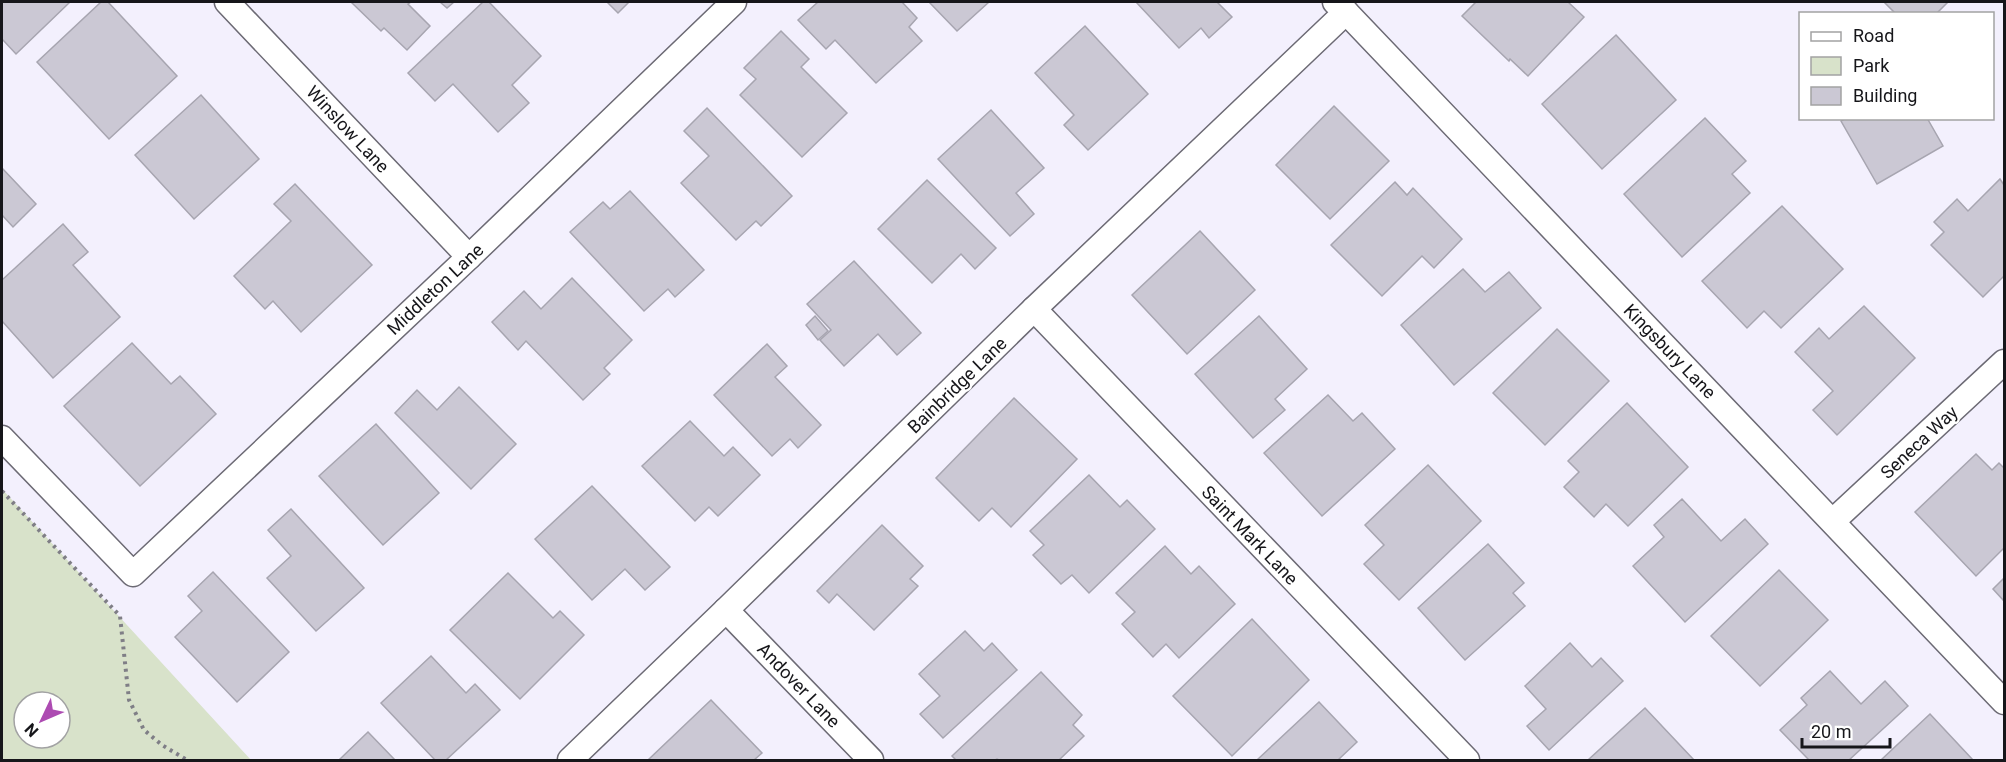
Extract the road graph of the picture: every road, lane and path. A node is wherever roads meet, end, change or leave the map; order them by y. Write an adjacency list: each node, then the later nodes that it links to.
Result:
1 (227, 2): 4 (street, Winslow Lane)
2 (734, 2): 4 (street, Middleton Lane)
3 (1340, 7): 5 (street, Bainbridge Lane); 9 (street, Kingsbury Lane)
4 (469, 257): 7 (street, Middleton Lane)
5 (1034, 309): 10 (street, Bainbridge Lane); 15 (street, Saint Mark Lane)
6 (2004, 362): 9 (street, Seneca Way)
7 (2, 438)
8 (2, 491): 12 (path)
9 (1833, 521): 11 (street, Kingsbury Lane)
10 (726, 610): 13 (street, Bainbridge Lane); 14 (street, Andover Lane)
11 (2004, 702)
12 (187, 760)
13 (570, 760)
14 (871, 760)
15 (1467, 760)

